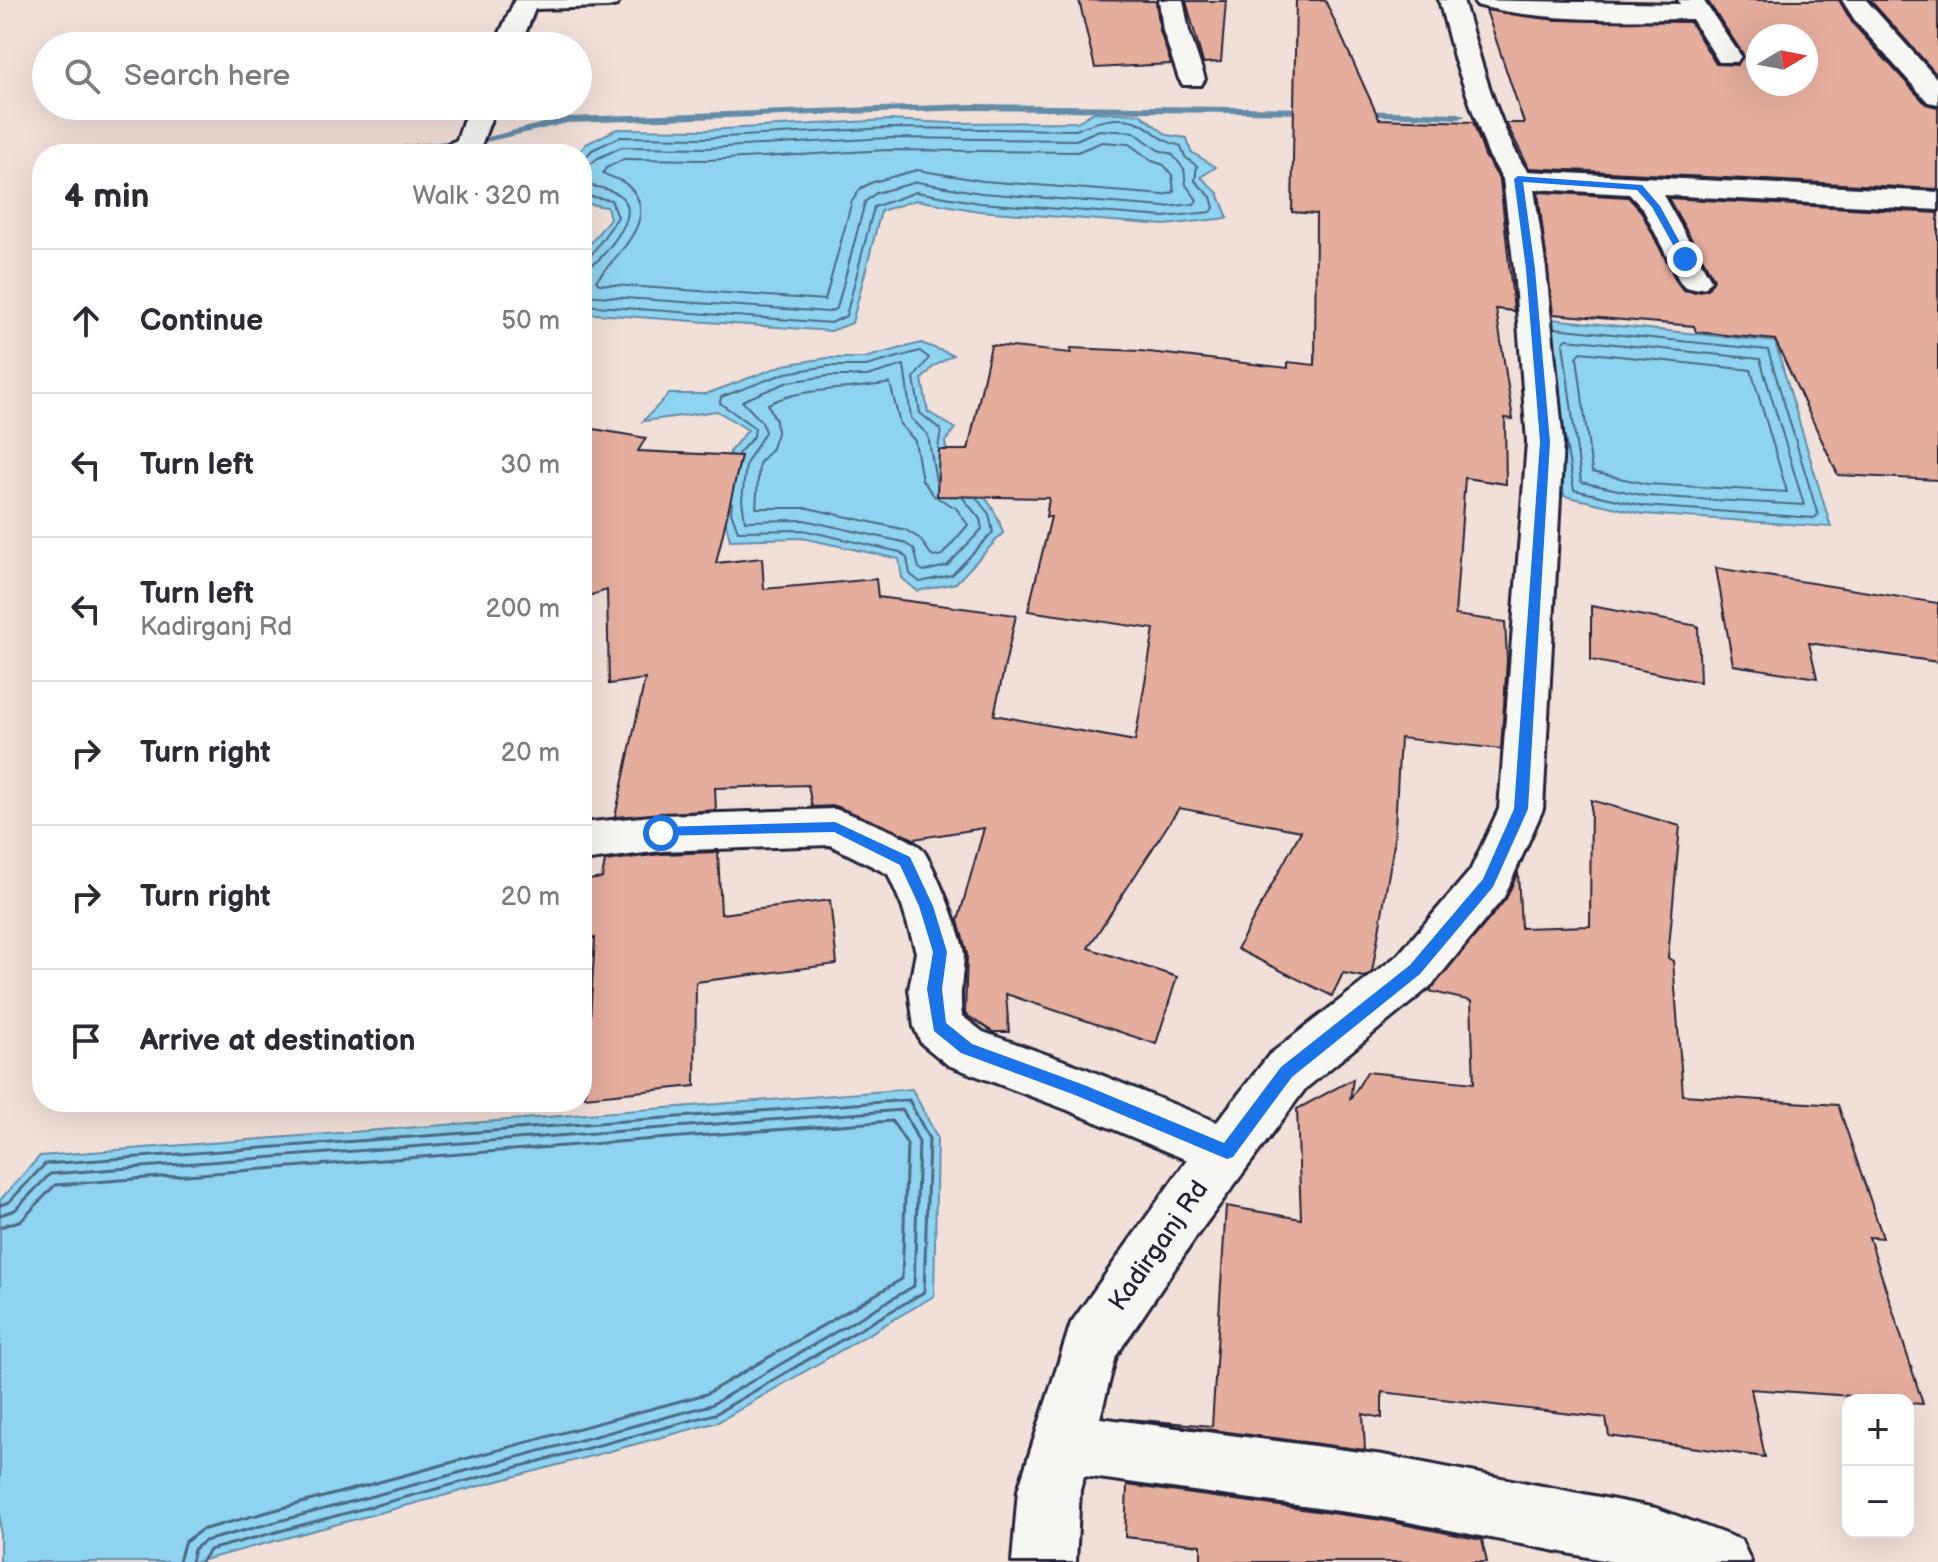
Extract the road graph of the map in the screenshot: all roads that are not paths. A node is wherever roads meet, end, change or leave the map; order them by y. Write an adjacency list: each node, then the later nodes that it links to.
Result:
1 (608, 0): 6 (street)
2 (1171, 0): 10 (street)
3 (1451, 0): 14 (street, Kadirganj Rd)
4 (1485, 0): 7 (street)
5 (1854, 0): 11 (street)
6 (527, 1): 8 (street)
7 (1694, 6): 9 (street)
8 (513, 32)
9 (1728, 56)
10 (1192, 79)
11 (1938, 96)
12 (477, 120): 13 (street)
13 (469, 144)
14 (1518, 179): 15 (street); 19 (street, Kadirganj Rd)
15 (1639, 187): 16 (street); 17 (street)
16 (1938, 201)
17 (1695, 280)
18 (592, 841): 19 (street)
19 (1227, 1151): 20 (street, Kadirganj Rd)
20 (1062, 1443): 21 (street, Kadirganj Rd); 22 (street)
21 (1044, 1562)
22 (1719, 1562)

